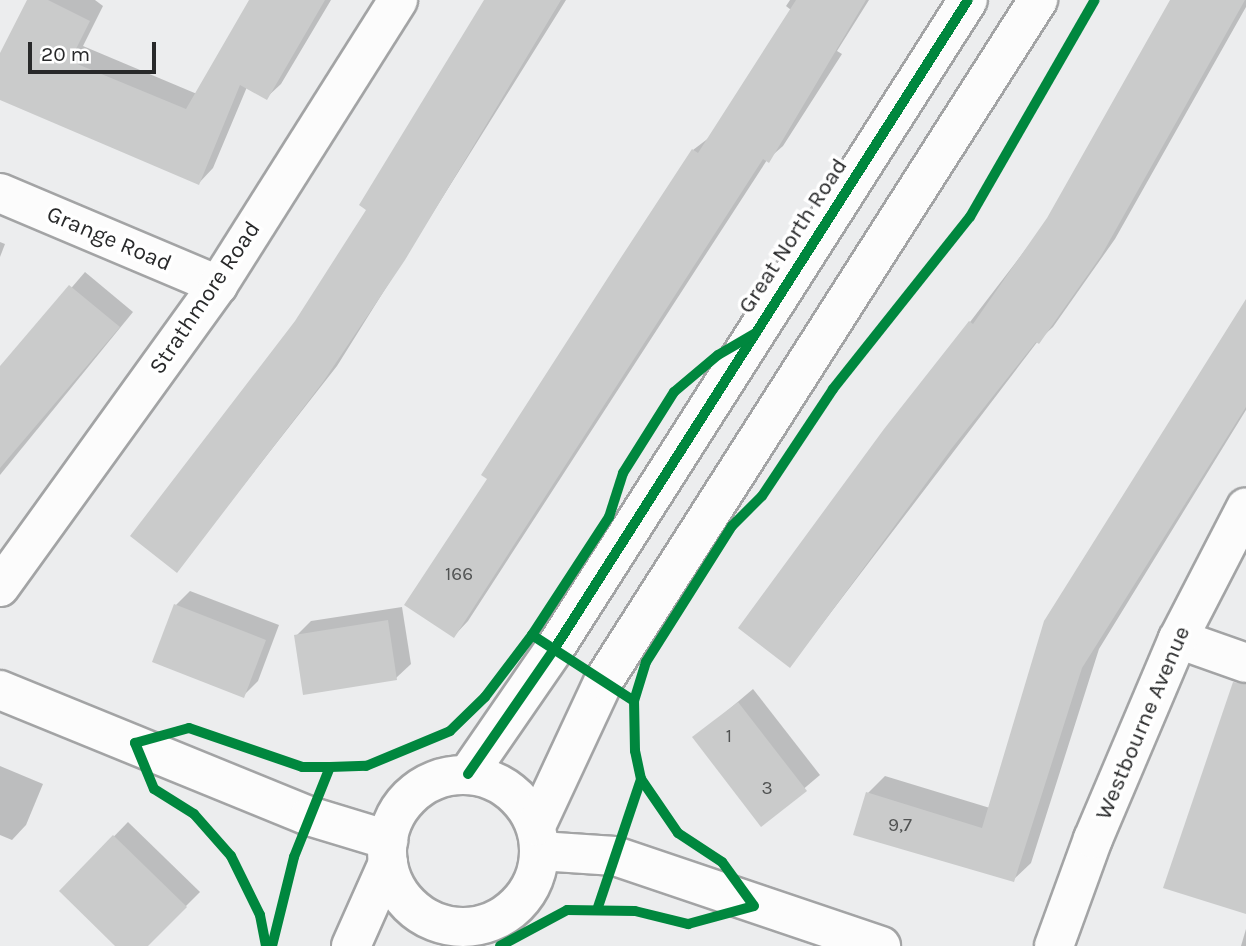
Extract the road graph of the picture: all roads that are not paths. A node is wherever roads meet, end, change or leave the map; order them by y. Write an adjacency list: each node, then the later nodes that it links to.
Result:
1 (398, 0): 5 (main road, Strathmore Road)
2 (968, 0): 11 (main road, Great North Road)
3 (1038, 0): 12 (main road)
4 (0, 193): 5 (main road, Grange Road)
5 (218, 285): 7 (main road, Strathmore Road)
6 (1246, 507): 8 (main road, Westbourne Avenue)
7 (0, 587)
8 (1178, 639): 9 (main road); 17 (main road, Westbourne Avenue)
9 (1246, 663)
10 (0, 690): 13 (main road)
11 (468, 774): 12 (main road); 13 (main road)
12 (538, 838): 14 (main road); 16 (main road)
13 (388, 852): 14 (main road); 15 (main road)
14 (444, 936)
15 (351, 946)
16 (881, 946)
17 (1054, 946)

